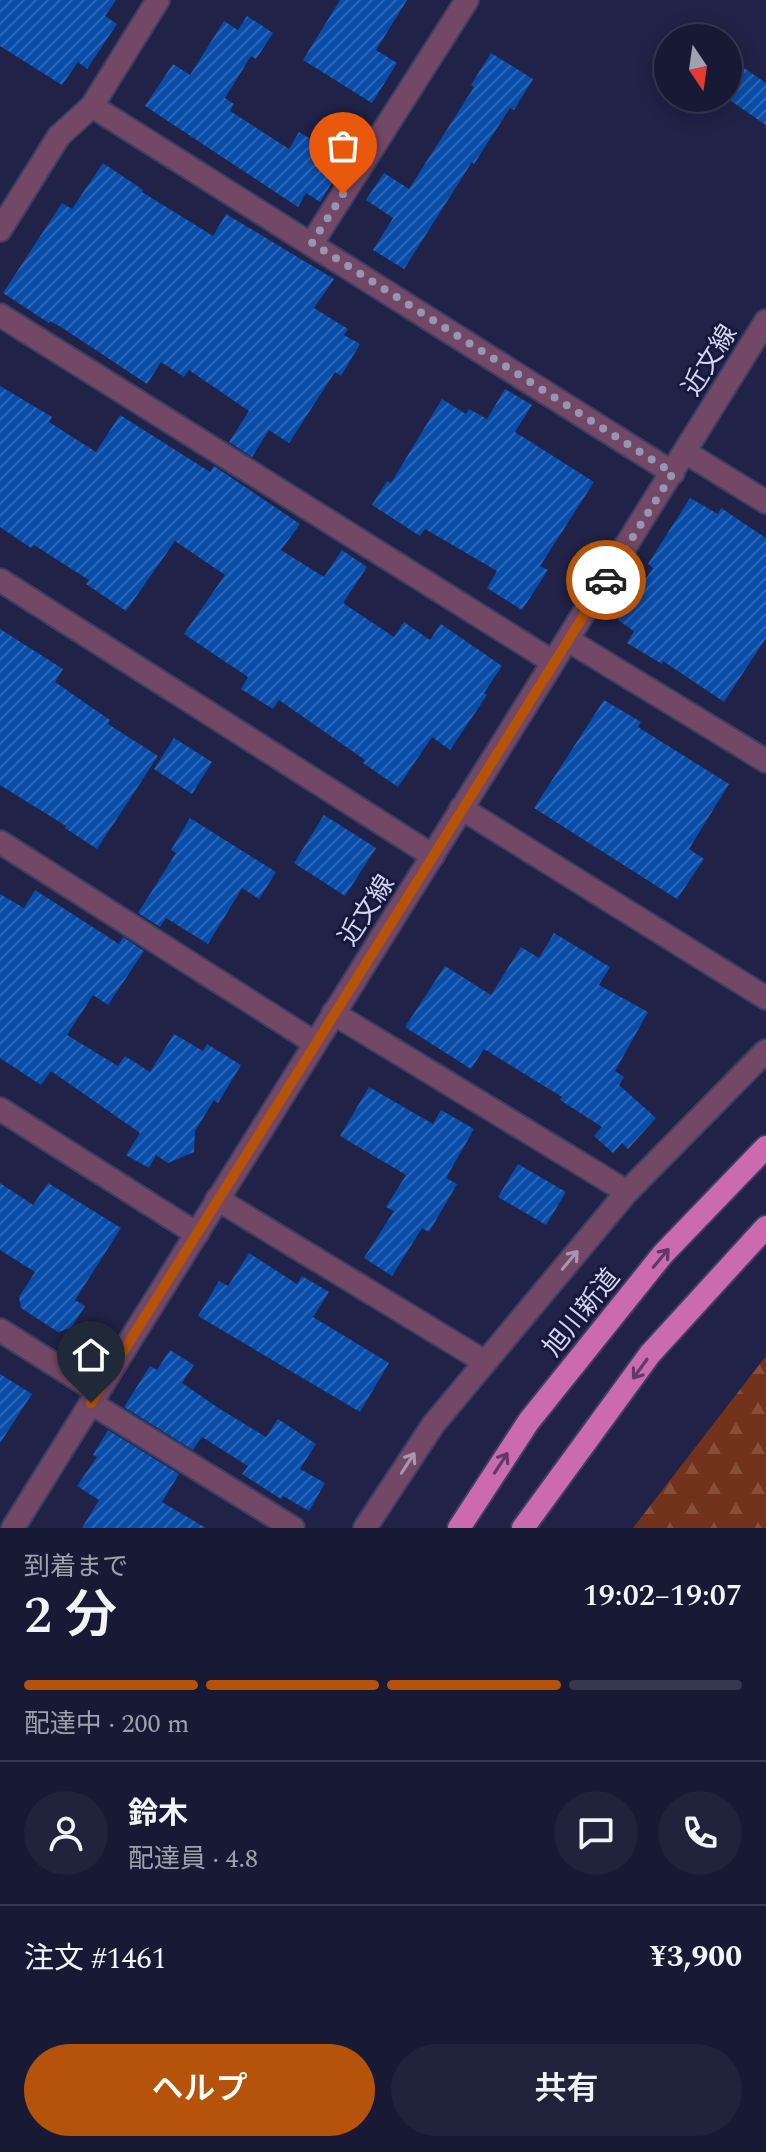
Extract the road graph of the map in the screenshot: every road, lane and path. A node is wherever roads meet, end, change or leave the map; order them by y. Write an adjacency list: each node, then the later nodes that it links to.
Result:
1 (158, 0): 3 (street)
2 (467, 0): 5 (street)
3 (92, 106): 4 (street); 5 (street)
4 (0, 230)
5 (312, 243): 9 (street)
6 (0, 315): 13 (street)
7 (766, 321): 8 (street, 近文線)
8 (685, 452): 9 (street, 近文線); 10 (street)
9 (673, 473): 12 (street, 近文線)
10 (766, 502)
11 (0, 580): 17 (street)
12 (568, 640): 13 (street, 近文線); 14 (street)
13 (553, 662): 15 (street, 近文線)
14 (766, 761)
15 (461, 808): 17 (street, 近文線); 18 (street)
16 (0, 842): 20 (street)
17 (433, 856): 19 (street, 近文線)
18 (766, 998)
19 (333, 1013): 20 (street, 近文線); 24 (street)
20 (315, 1043): 25 (street, 近文線)
21 (766, 1051): 24 (street)
22 (0, 1109): 27 (street)
23 (766, 1147): 34 (highway, 旭川新道, one-way to 23)
24 (627, 1192): 29 (street, one-way to 24)
25 (217, 1199): 27 (street, 近文線); 29 (street)
26 (766, 1227): 35 (highway, one-way to 35)
27 (197, 1234): 30 (street, 近文線)
28 (0, 1330): 30 (street)
29 (485, 1362): 33 (street, one-way to 29)
30 (94, 1397): 31 (street, 近文線); 32 (street)
31 (13, 1528)
32 (293, 1528)
33 (365, 1528)
34 (459, 1528)
35 (523, 1528)

